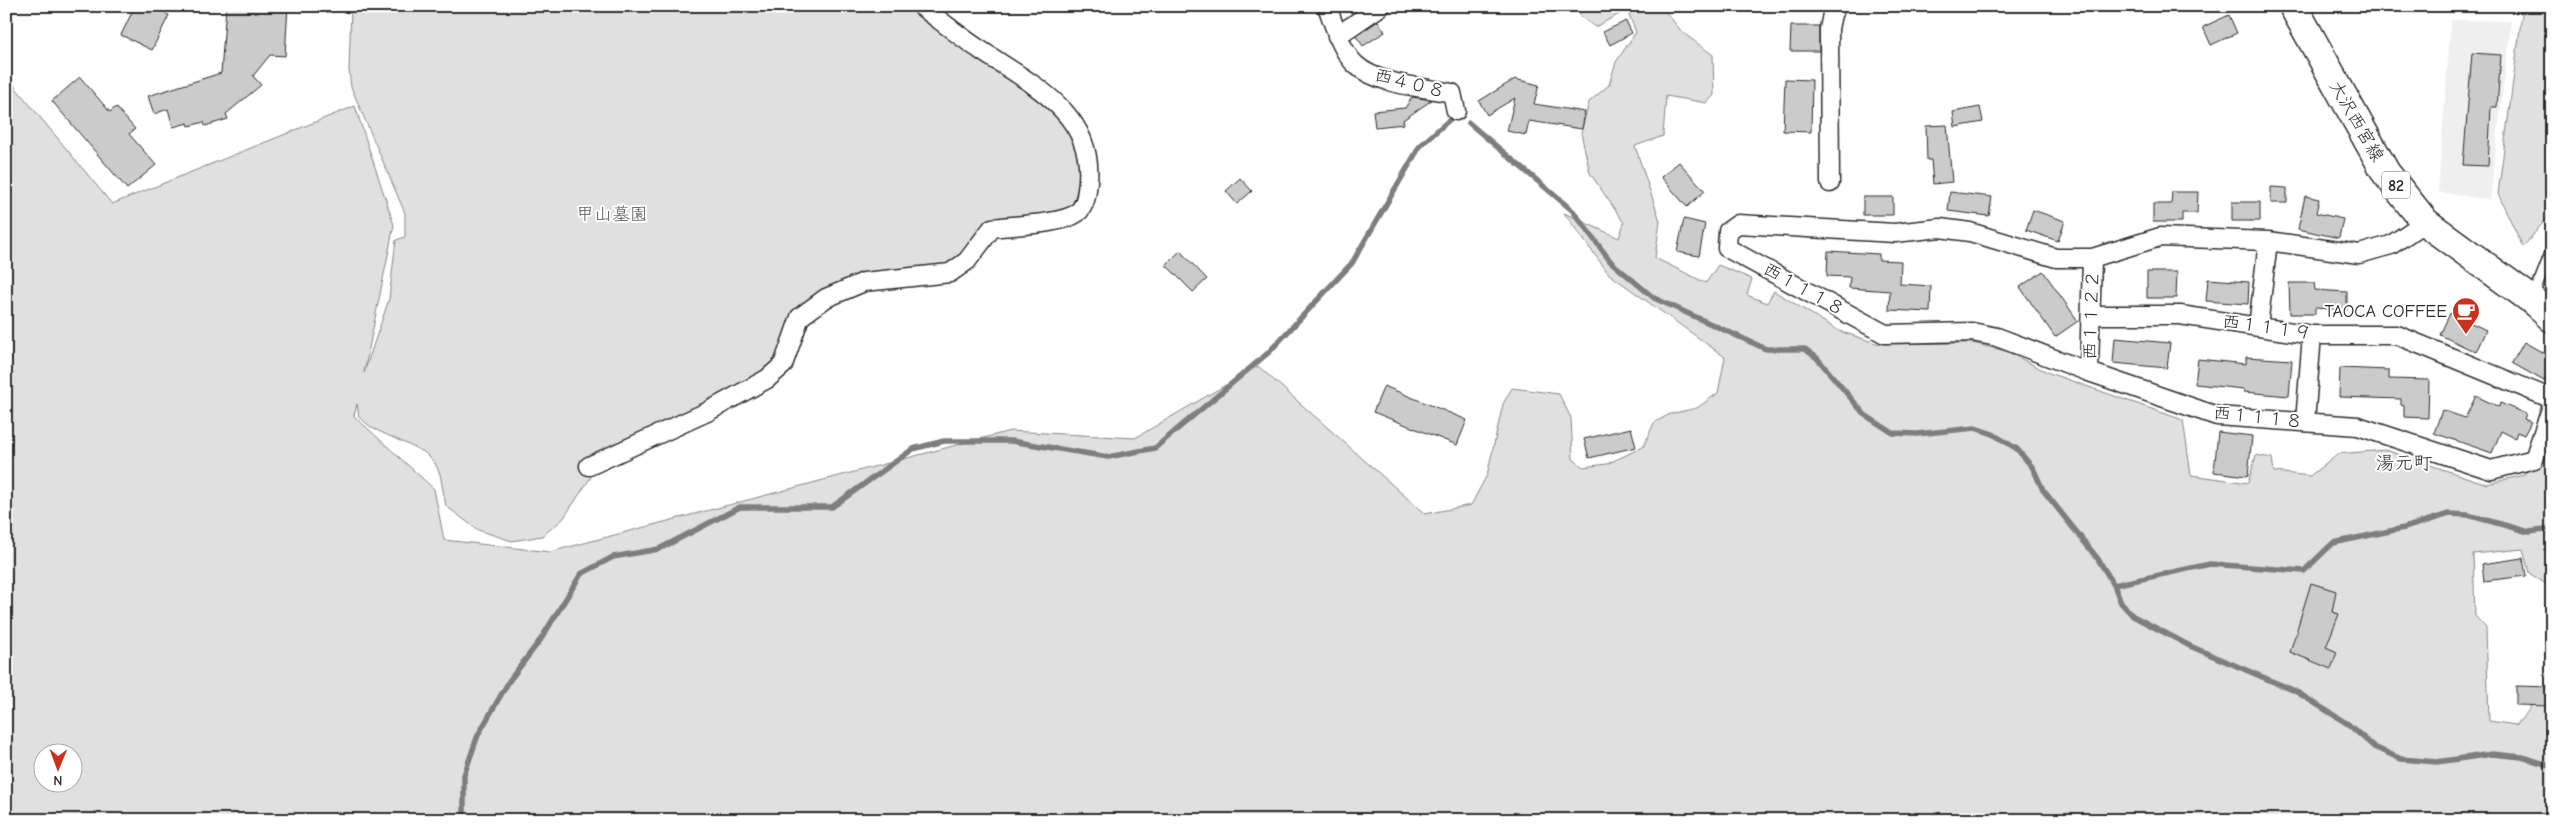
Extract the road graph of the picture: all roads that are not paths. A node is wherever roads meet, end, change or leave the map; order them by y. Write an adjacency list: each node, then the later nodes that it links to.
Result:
1 (921, 6): 22 (street)
2 (1326, 6): 6 (street, 西４０８)
3 (1381, 6): 6 (street)
4 (1837, 6): 8 (street)
5 (2293, 6): 9 (main road, 大沢西宮線 / 82)
6 (1338, 36): 7 (street, 西４０８)
7 (1456, 111)
8 (1830, 183)
9 (2425, 222): 10 (street, 西１１１８); 13 (main road, 大沢西宮線 / 82)
10 (2268, 241): 12 (street, 西１１１８); 16 (street)
11 (2552, 248): 13 (lane)
12 (2092, 258): 14 (street, 西１１２２); 18 (street, 西１１１８)
13 (2532, 300): 15 (main road, 大沢西宮線 / 82)
14 (2091, 315): 16 (street, 西１１１９); 18 (street, 西１１２２)
15 (2552, 318)
16 (2258, 327): 17 (street, 西１１１９)
17 (2312, 334): 19 (street, 西１１１９); 21 (street)
18 (2089, 372): 21 (street, 西１１１８)
19 (2552, 399)
20 (2552, 406): 21 (street, 西１１１８)
21 (2305, 422)
22 (589, 466)

